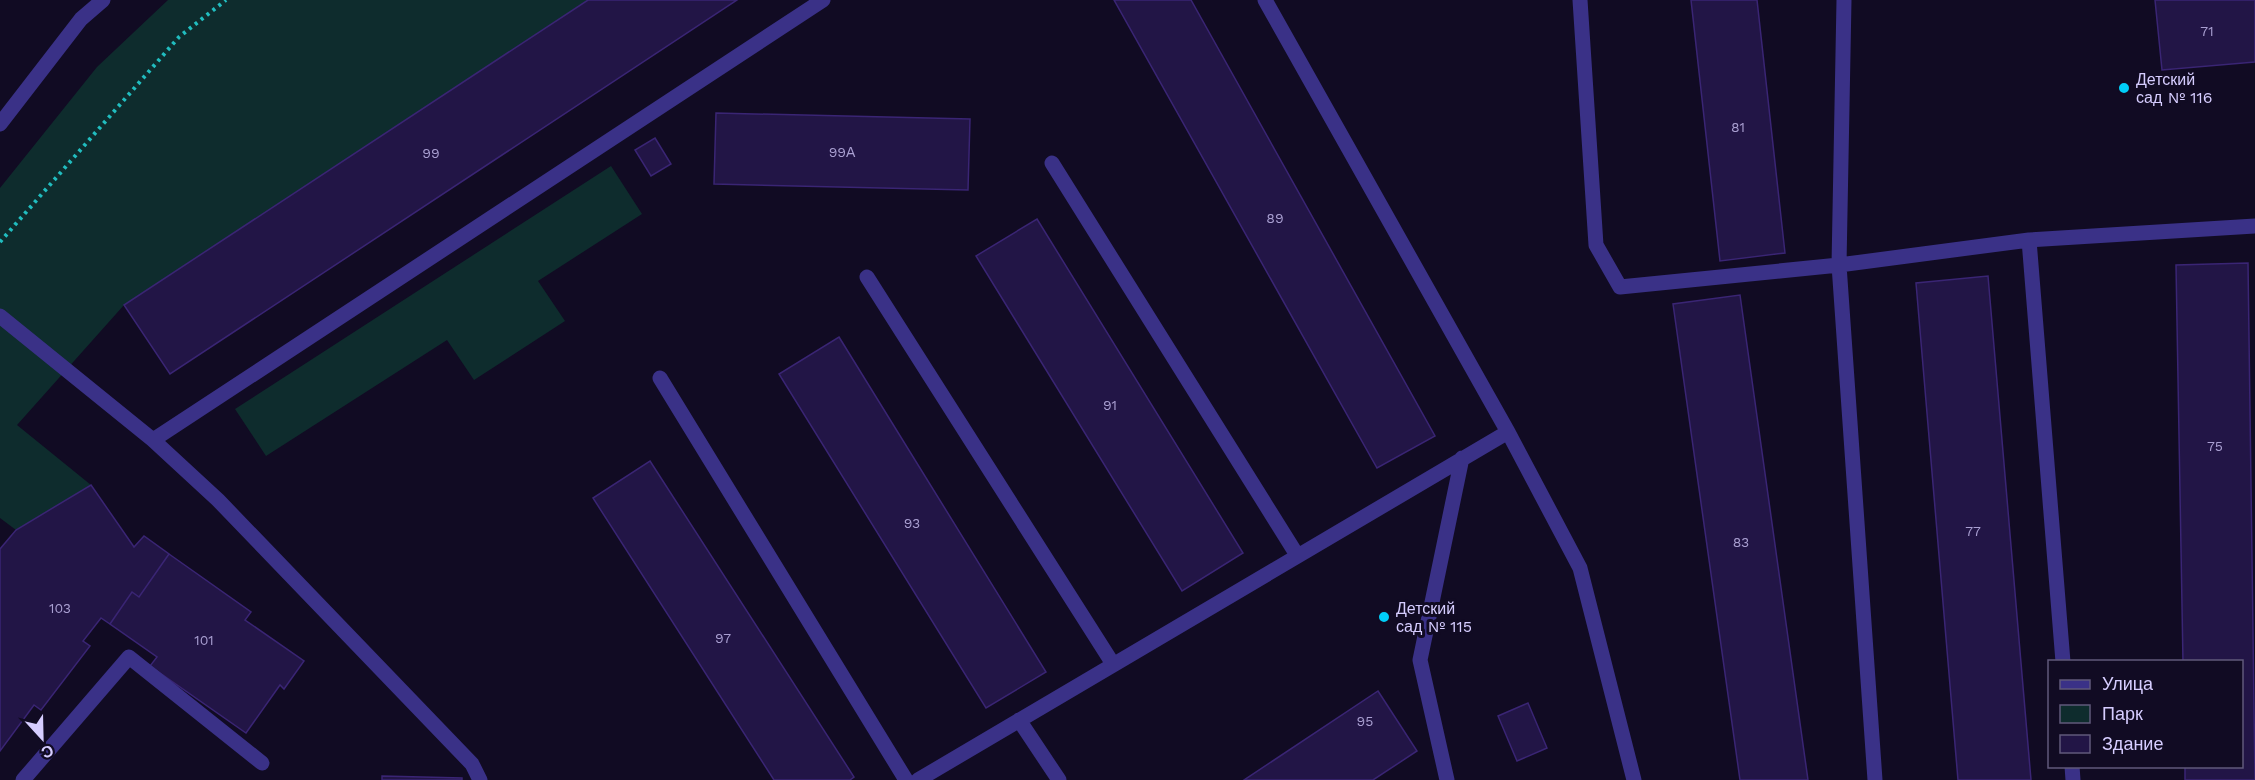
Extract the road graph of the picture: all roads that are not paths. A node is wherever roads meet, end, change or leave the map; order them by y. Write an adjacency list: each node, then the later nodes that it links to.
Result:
1 (103, 0): 6 (street)
2 (823, 0): 15 (street)
3 (1265, 0): 14 (street)
4 (1580, 0): 10 (street)
5 (1844, 0): 10 (street)
6 (0, 124)
7 (1052, 163): 17 (street)
8 (2255, 226): 9 (street)
9 (2030, 240): 10 (street); 18 (street)
10 (1839, 265): 29 (street)
11 (867, 277): 19 (street)
12 (0, 316): 15 (street)
13 (660, 378): 24 (street)
14 (1508, 432): 16 (street); 28 (street)
15 (153, 440): 23 (street)
16 (1462, 459): 17 (street); 27 (street)
17 (1297, 555): 19 (street)
18 (2064, 660)
19 (1113, 664): 20 (street)
20 (1019, 720): 25 (street); 26 (street)
21 (262, 763): 22 (street)
22 (23, 780)
23 (480, 780)
24 (906, 780)
25 (918, 780)
26 (1059, 780)
27 (1447, 780)
28 (1634, 780)
29 (1875, 780)

